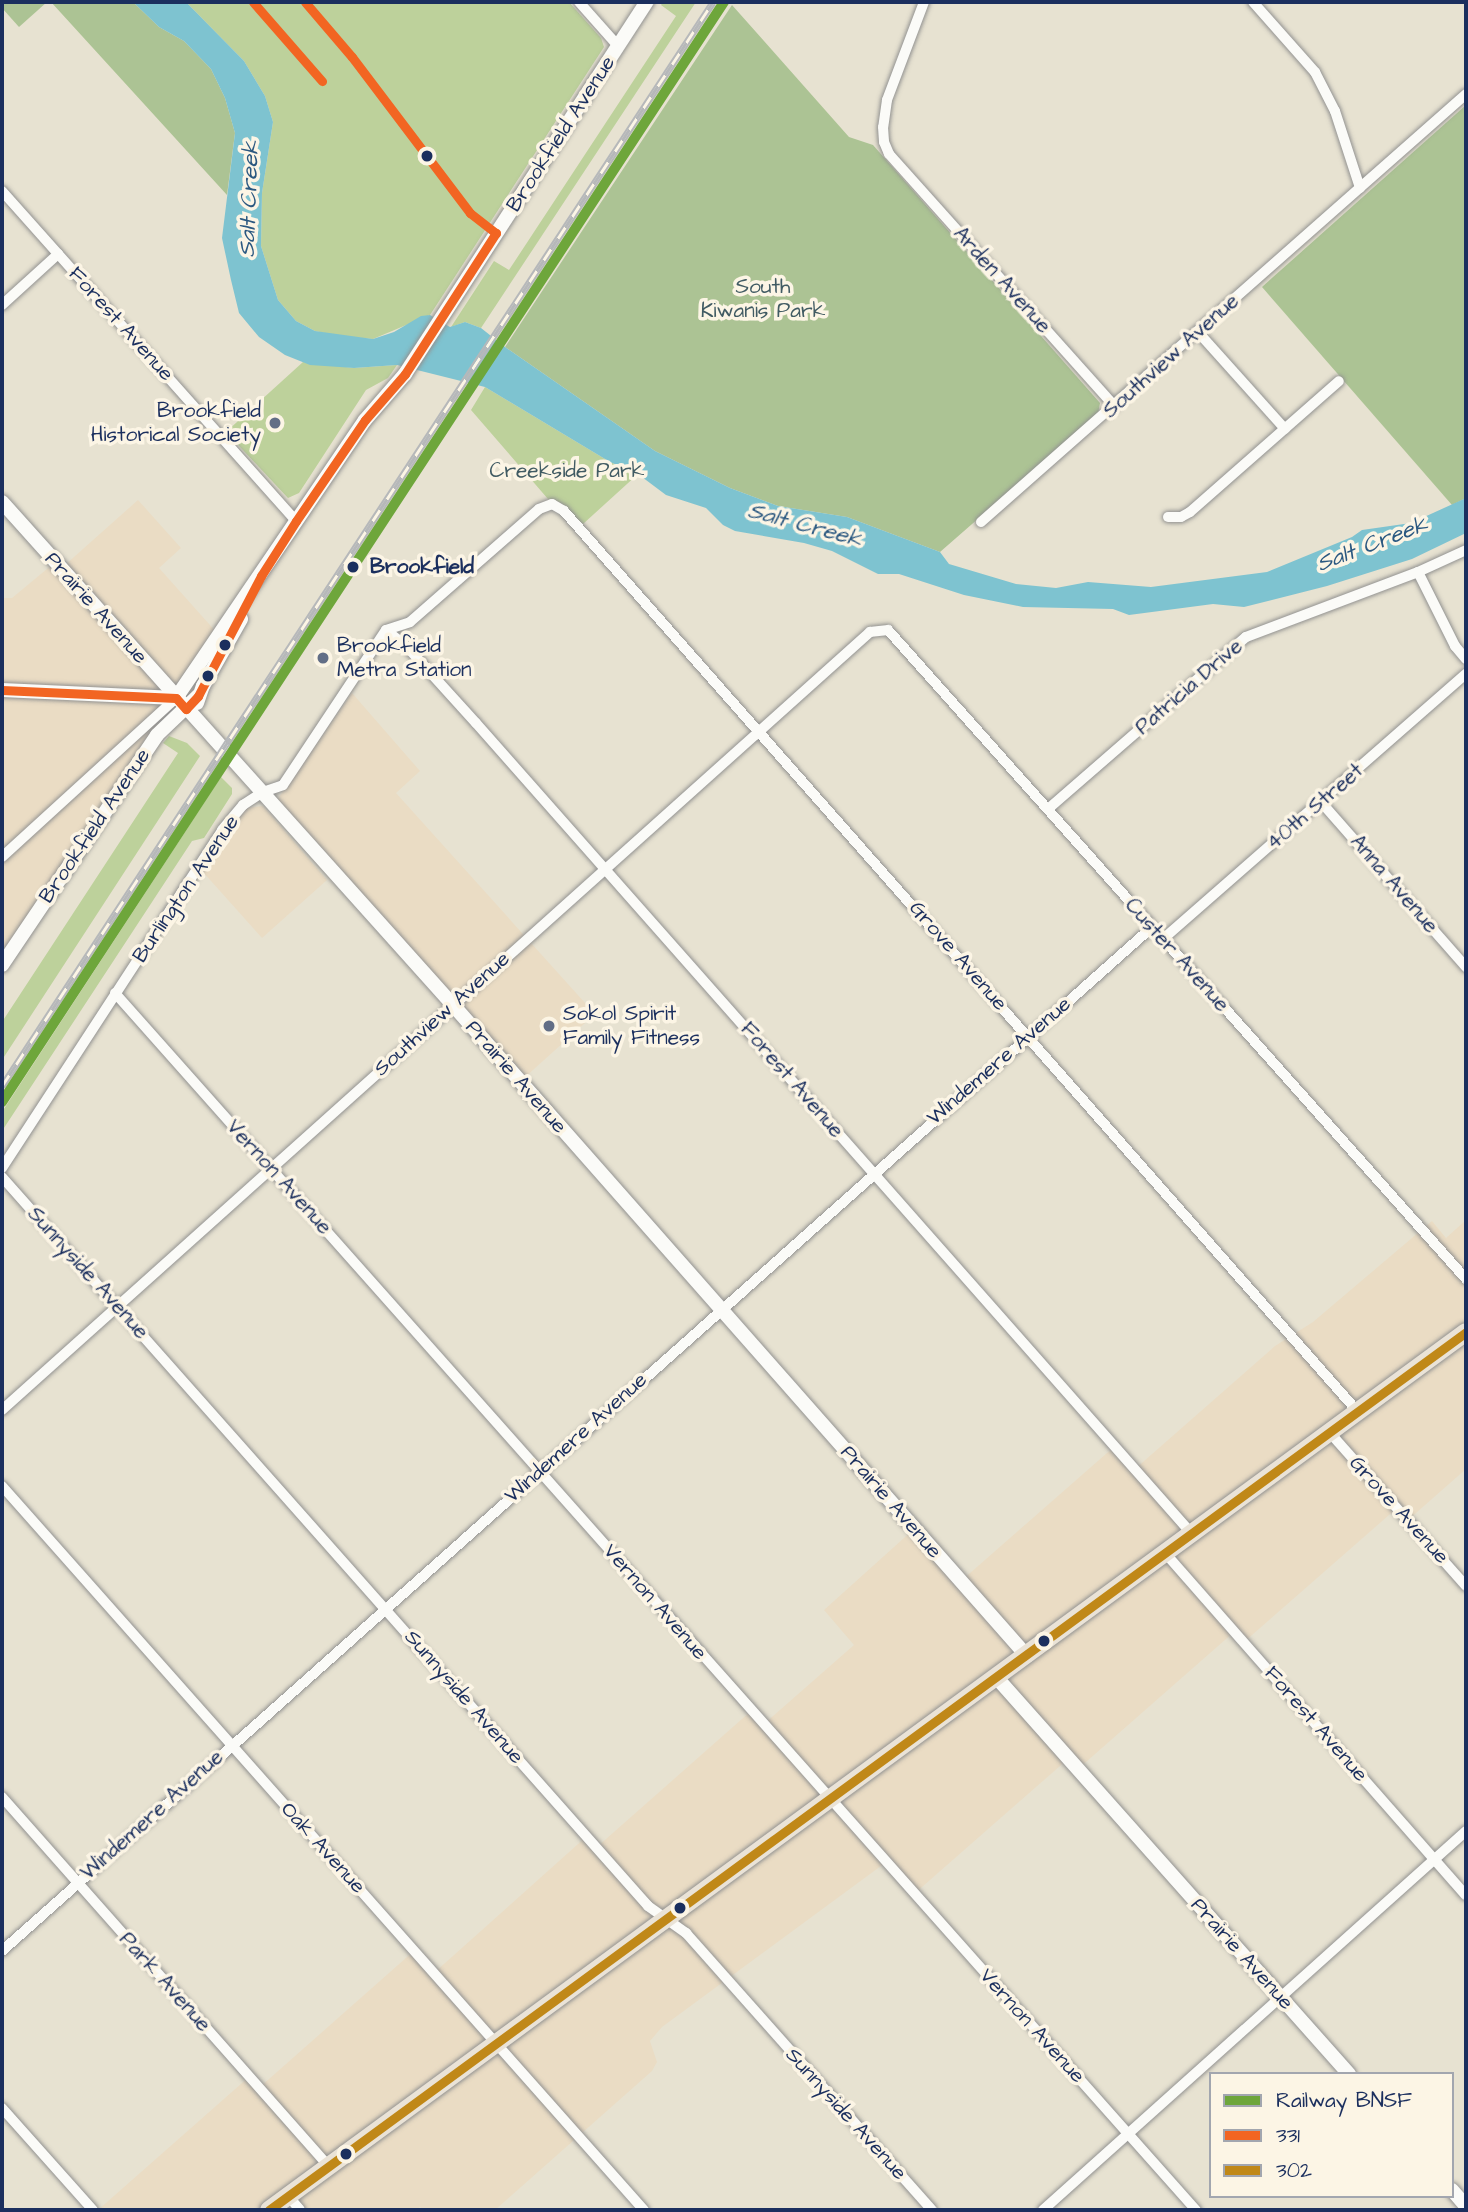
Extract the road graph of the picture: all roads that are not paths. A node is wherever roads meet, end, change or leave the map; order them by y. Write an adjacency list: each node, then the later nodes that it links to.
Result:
1 (579, 2): 5 (street)
2 (647, 2): 5 (street, Brookfield Avenue)
3 (924, 2): 13 (street, Arden Avenue)
4 (1253, 2): 7 (street)
5 (618, 46): 17 (street, Brookfield Avenue)
6 (1466, 94): 7 (street, Southview Avenue)
7 (1360, 188): 11 (street, Southview Avenue)
8 (2, 191): 9 (street, Forest Avenue)
9 (58, 254): 10 (street); 17 (street, Forest Avenue)
10 (2, 305)
11 (1199, 331): 13 (street, Southview Avenue); 14 (street)
12 (1339, 381): 14 (street)
13 (1114, 406): 18 (street, Southview Avenue)
14 (1285, 429): 16 (street)
15 (2, 502): 27 (street, Prairie Avenue)
16 (1168, 517)
17 (296, 521): 21 (street, Brookfield Avenue)
18 (981, 522)
19 (1466, 550): 20 (street, Patricia Drive)
20 (1418, 572): 24 (street); 32 (street, Patricia Drive)
21 (261, 576): 27 (street, Brookfield Avenue); 28 (street, Brookfield Avenue)
22 (888, 629): 29 (street, Southview Avenue); 32 (street, Custer Avenue)
23 (386, 630): 29 (street, Grove Avenue); 30 (street, Burlington Avenue); 34 (street, Forest Avenue)
24 (1466, 659)
25 (1466, 674): 31 (street, 40th Street)
26 (2, 691): 27 (street)
27 (176, 698): 28 (street, Prairie Avenue); 33 (street)
28 (191, 714): 30 (street, Prairie Avenue); 37 (street, Brookfield Avenue)
29 (759, 731): 34 (street, Southview Avenue); 41 (street, Grove Avenue)
30 (262, 792): 39 (street, Burlington Avenue); 40 (street, Prairie Avenue)
31 (1321, 802): 36 (street, 40th Street); 38 (street, Anna Avenue)
32 (1048, 809): 35 (street, Custer Avenue)
33 (2, 857)
34 (605, 868): 40 (street, Southview Avenue); 44 (street, Forest Avenue)
35 (1152, 928): 36 (street, Custer Avenue); 41 (street, Windemere Avenue)
36 (1163, 939): 46 (street, Custer Avenue)
37 (2, 965)
38 (1466, 967)
39 (115, 993): 42 (street, Burlington Avenue); 43 (street, Vernon Avenue)
40 (453, 1005): 43 (street, Southview Avenue); 48 (street, Prairie Avenue)
41 (1028, 1036): 44 (street, Windemere Avenue); 51 (street, Grove Avenue)
42 (2, 1168)
43 (271, 1168): 47 (street, Southview Avenue); 53 (street, Vernon Avenue)
44 (873, 1173): 48 (street, Windemere Avenue); 55 (street, Forest Avenue)
45 (2, 1177): 47 (street, Sunnyside Avenue)
46 (1466, 1279)
47 (118, 1306): 50 (street, Southview Avenue); 58 (street, Sunnyside Avenue)
48 (721, 1308): 53 (street, Windemere Avenue); 59 (street, Prairie Avenue)
49 (1466, 1332): 51 (main road)
50 (2, 1410)
51 (1359, 1413): 52 (main road)
52 (1331, 1434): 55 (main road); 57 (street, Grove Avenue)
53 (540, 1471): 58 (street, Windemere Avenue); 63 (street, Vernon Avenue)
54 (2, 1486): 61 (street, Oak Avenue)
55 (1193, 1535): 56 (main road)
56 (1166, 1555): 59 (main road); 65 (street, Forest Avenue)
57 (1466, 1586)
58 (386, 1608): 61 (street, Windemere Avenue); 68 (street, Sunnyside Avenue)
59 (1027, 1656): 60 (main road)
60 (997, 1678): 63 (main road); 70 (street, Prairie Avenue)
61 (232, 1745): 66 (street, Windemere Avenue); 71 (street, Oak Avenue)
62 (2, 1797): 66 (street, Park Avenue)
63 (829, 1800): 68 (main road); 74 (street, Vernon Avenue)
64 (1466, 1831): 65 (street)
65 (1435, 1859): 67 (street, Forest Avenue); 70 (street)
66 (77, 1882): 69 (street, Windemere Avenue); 75 (street, Park Avenue)
67 (1466, 1895)
68 (667, 1919): 71 (main road); 83 (street, Sunnyside Avenue)
69 (2, 1951)
70 (1279, 1996): 72 (street, Prairie Avenue); 74 (street)
71 (497, 2043): 75 (main road); 82 (street, Oak Avenue)
72 (1347, 2072)
73 (2, 2108): 79 (street)
74 (1128, 2133): 84 (street); 85 (street, Vernon Avenue)
75 (329, 2166): 77 (main road)
76 (1454, 2192): 78 (street)
77 (288, 2196): 80 (main road); 81 (street)
78 (1466, 2206)
79 (93, 2210)
80 (268, 2210)
81 (300, 2210)
82 (644, 2210)
83 (932, 2210)
84 (1043, 2210)
85 (1196, 2210)

